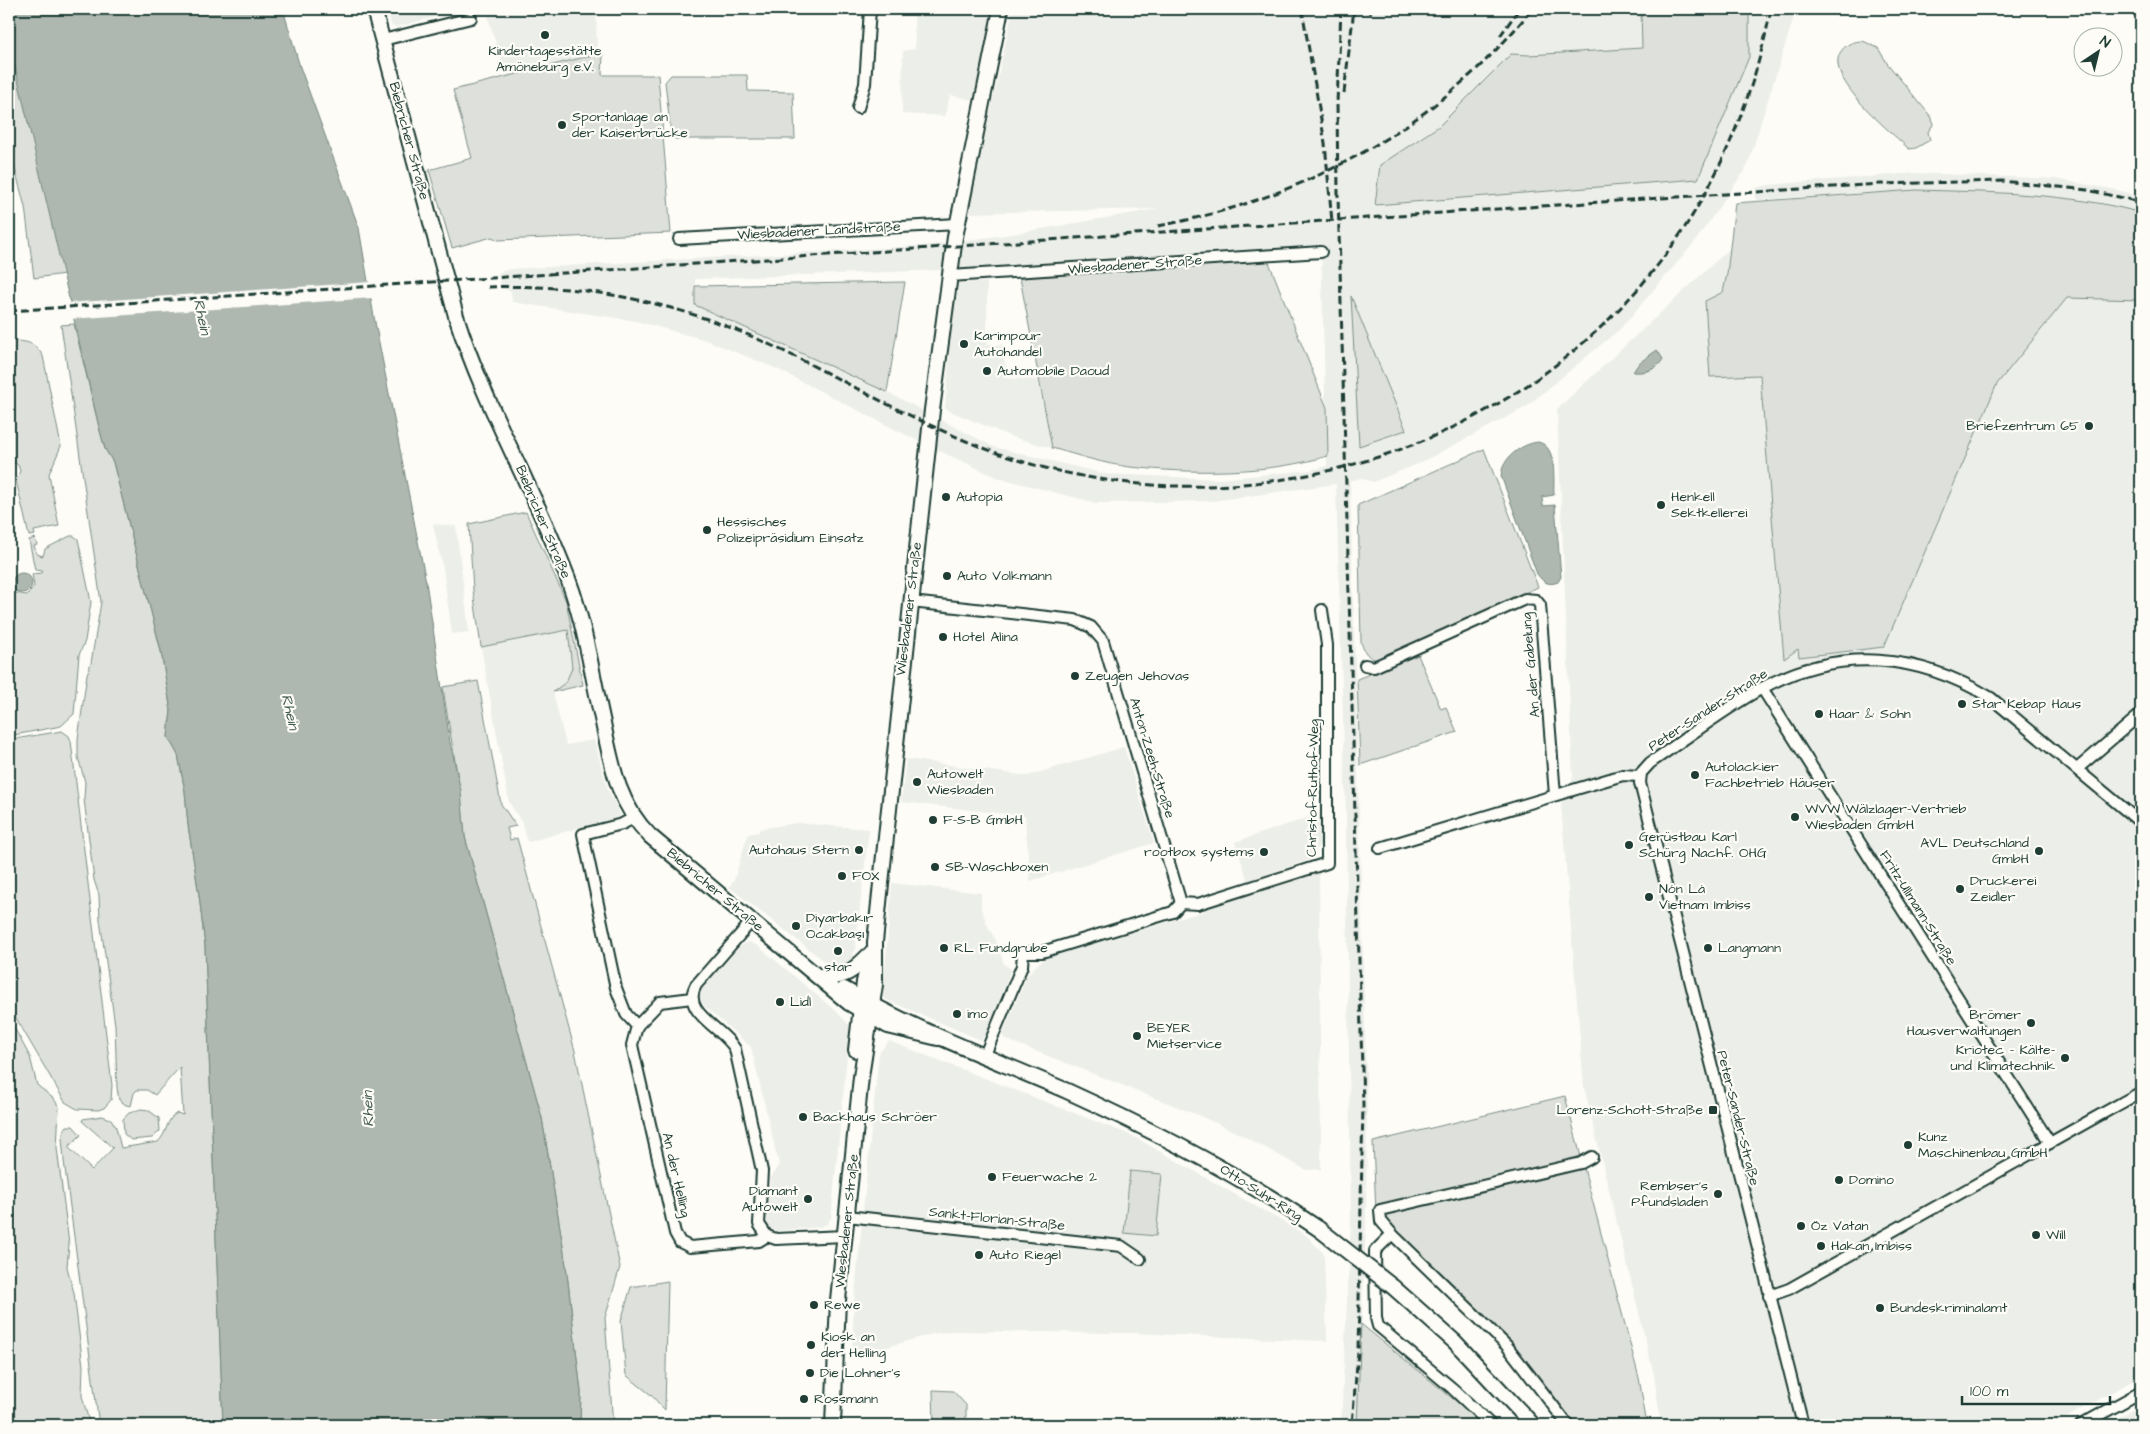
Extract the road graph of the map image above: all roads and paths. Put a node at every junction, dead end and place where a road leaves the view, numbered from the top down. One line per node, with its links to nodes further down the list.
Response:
1 (374, 9): 5 (street, Biebricher Straße)
2 (870, 9): 6 (street)
3 (1001, 9): 7 (street)
4 (471, 18): 5 (street)
5 (382, 40): 19 (street, Biebricher Straße)
6 (858, 108)
7 (956, 230): 8 (street, Wiesbadener Landstraße); 10 (street, Wiesbadener Straße)
8 (679, 239)
9 (1321, 252): 10 (street, Wiesbadener Straße)
10 (950, 276): 11 (street, Wiesbadener Straße)
11 (911, 602): 22 (street, Anton-Zeeh-Straße); 24 (street, Wiesbadener Straße)
12 (1322, 610): 22 (street, Christof-Ruthof-Weg)
13 (1365, 665): 18 (street, An der Gabelung)
14 (1762, 688): 16 (street, Peter-Sander-Straße); 17 (street, Peter-Sander-Straße); 35 (street, Fritz-Ullmann-Straße)
15 (2141, 714): 16 (street)
16 (2077, 769): 20 (street, Peter-Sander-Straße)
17 (1640, 776): 18 (street); 42 (street, Peter-Sander-Straße)
18 (1555, 795): 21 (street)
19 (634, 818): 23 (street, Biebricher Straße); 28 (street)
20 (2141, 823)
21 (1380, 848)
22 (1181, 903): 32 (street, Christof-Ruthof-Weg)
23 (751, 922): 25 (street, Biebricher Straße); 26 (street)
24 (873, 948): 25 (street); 27 (street, Wiesbadener Straße)
25 (815, 972): 27 (street, Biebricher Straße)
26 (692, 998): 28 (street); 39 (street)
27 (867, 1008): 29 (street, Otto-Suhr-Ring); 30 (street, Otto-Suhr-Ring); 31 (street, Wiesbadener Straße); 33 (street, Wiesbadener Straße)
28 (637, 1026): 39 (street, An der Helling)
29 (897, 1029): 30 (street, Otto-Suhr-Ring); 31 (street)
30 (938, 1038): 32 (street, Otto-Suhr-Ring)
31 (865, 1050): 33 (street, Wiesbadener Straße)
32 (984, 1057): 46 (street, Otto-Suhr-Ring, bridge)
33 (861, 1077): 37 (street, Wiesbadener Straße)
34 (2141, 1092): 35 (street)
35 (2050, 1143): 42 (street)
36 (1592, 1157): 38 (street)
37 (847, 1216): 40 (street, Wiesbadener Straße); 41 (street, Sankt-Florian-Straße)
38 (1392, 1234): 45 (street); 47 (street)
39 (767, 1236): 40 (street, An der Helling)
40 (845, 1236): 44 (street, Wiesbadener Straße)
41 (1140, 1258)
42 (1769, 1296): 48 (street, Peter-Sander-Straße)
43 (2141, 1392): 49 (street)
44 (833, 1425)
45 (1491, 1425)
46 (1533, 1425)
47 (1568, 1425)
48 (1803, 1425)
49 (2081, 1425)

